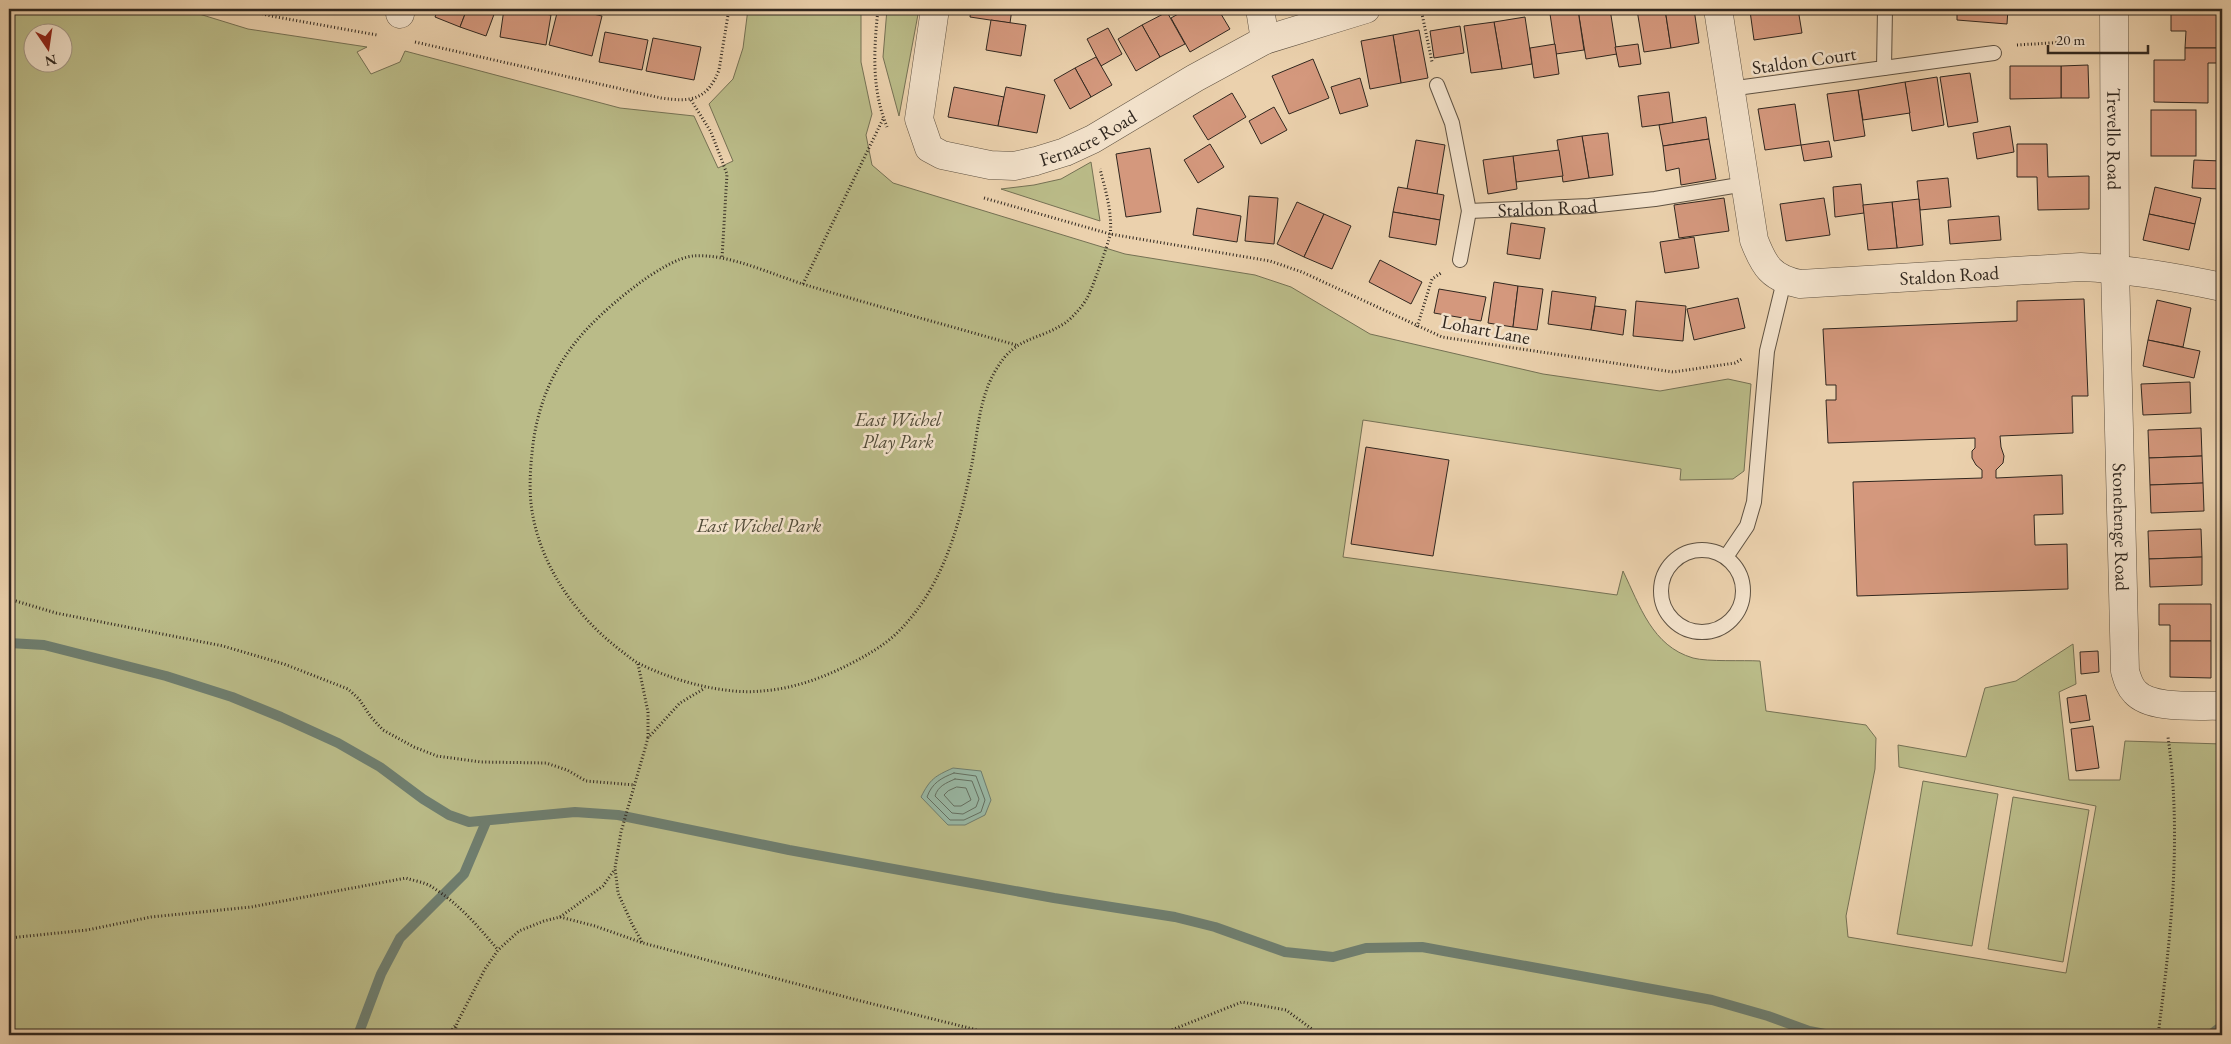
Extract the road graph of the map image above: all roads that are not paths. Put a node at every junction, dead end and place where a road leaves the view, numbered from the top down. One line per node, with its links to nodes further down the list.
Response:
1 (935, 9): 7 (street, Fernacre Road)
2 (1260, 9): 7 (street)
3 (1366, 9): 7 (street, Fernacre Road)
4 (1718, 9): 11 (street)
5 (1884, 9): 9 (lane, Staldon Court)
6 (2114, 9): 15 (street, Trevello Road)
7 (1265, 40)
8 (1994, 53): 9 (lane, Staldon Court)
9 (1884, 68): 11 (lane, Staldon Court)
10 (1437, 85): 13 (lane)
11 (1729, 89): 12 (street)
12 (1745, 184): 13 (lane, Staldon Road); 16 (street)
13 (1469, 211): 14 (lane)
14 (1460, 260)
15 (2115, 268): 16 (street, Staldon Road); 17 (street, Staldon Road); 19 (street, Stonehenge Road)
16 (1784, 281): 18 (lane)
17 (2222, 287)
18 (1726, 557): 18 (lane)
19 (2222, 706)

